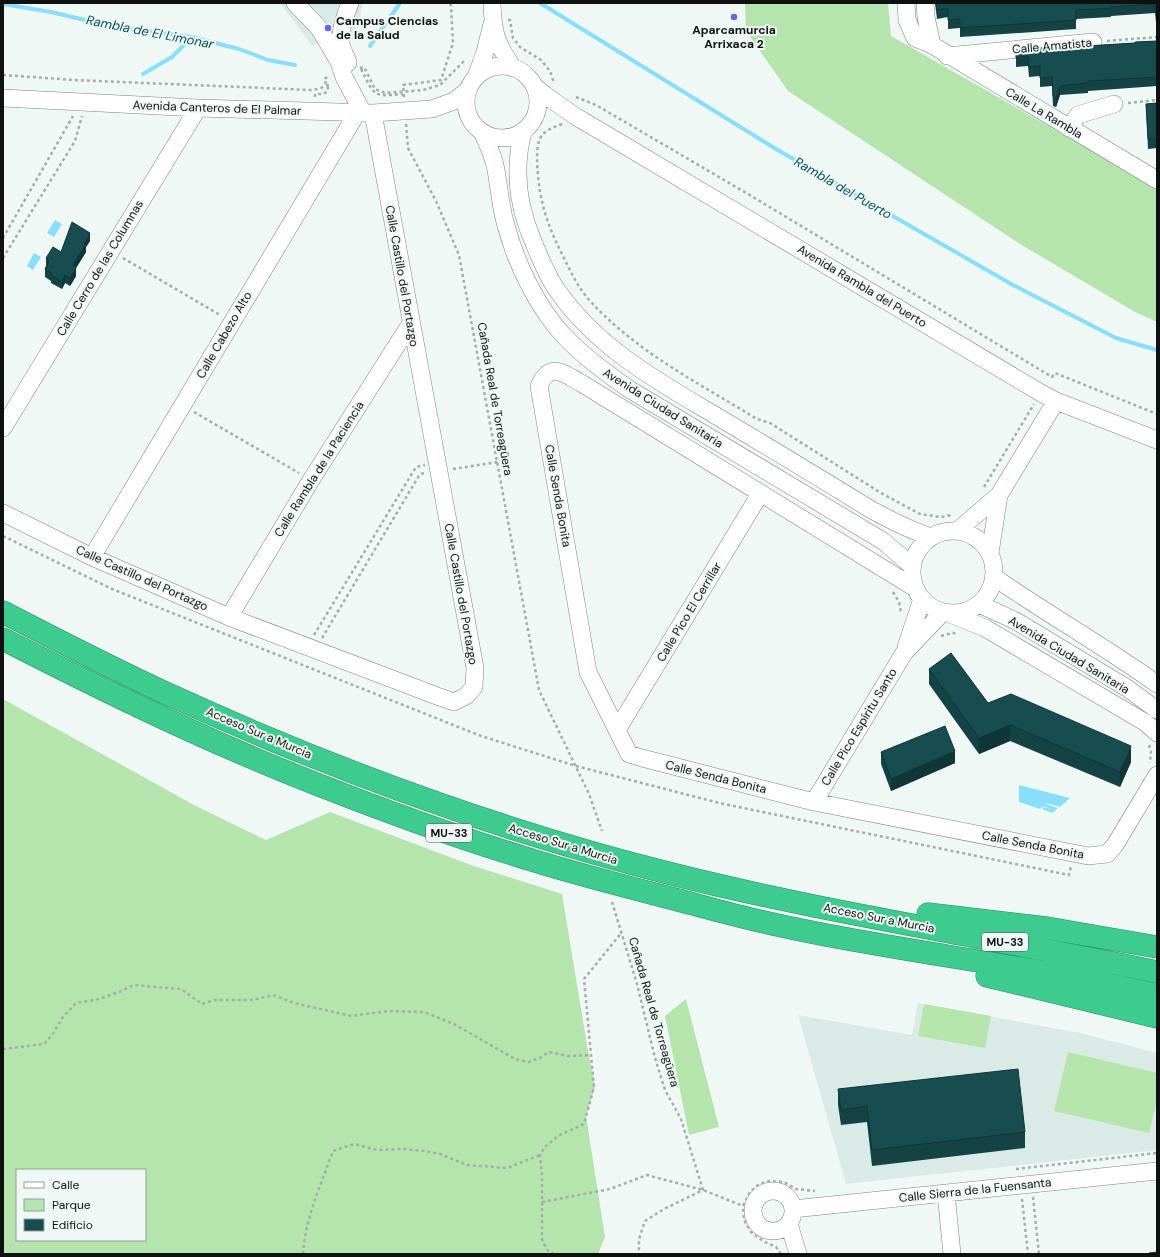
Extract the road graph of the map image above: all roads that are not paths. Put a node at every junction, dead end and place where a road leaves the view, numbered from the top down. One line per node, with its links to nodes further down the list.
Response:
1 (906, 3): 7 (street, Calle La Rambla)
2 (925, 3): 7 (street)
3 (347, 4): 10 (street)
4 (298, 6): 10 (street)
5 (492, 10): 9 (street); 11 (street)
6 (1092, 42): 8 (street, Calle Amatista)
7 (932, 45): 8 (street, Calle La Rambla)
8 (948, 56): 20 (street, Calle La Rambla)
9 (513, 68): 11 (street); 12 (street)
10 (353, 70): 16 (street, Calle Castillo del Portazgo)
11 (472, 84): 17 (street, Avenida Canteros de El Palmar); 21 (street)
12 (534, 86): 18 (street); 19 (street, Avenida Rambla del Puerto)
13 (3, 98): 15 (street, Avenida Canteros de El Palmar)
14 (1114, 104): 20 (street)
15 (198, 108): 16 (street, Avenida Canteros de El Palmar); 26 (street, Calle Cerro de las Columnas)
16 (362, 109): 17 (street, Avenida Canteros de El Palmar); 24 (street, Calle Castillo del Portazgo); 34 (street, Calle Cabezo Alto)
17 (432, 109): 21 (street, Avenida Canteros de El Palmar)
18 (534, 119): 19 (street, Avenida Rambla del Puerto); 22 (street)
19 (576, 120): 25 (street, Avenida Rambla del Puerto)
20 (1069, 128): 23 (street, Calle La Rambla)
21 (478, 129): 22 (street); 35 (street, Avenida Ciudad Sanitaria)
22 (523, 132): 32 (street, Avenida Ciudad Sanitaria)
23 (1152, 174)
24 (411, 322): 41 (street, Calle Rambla de la Paciencia); 41 (street, Calle Castillo del Portazgo)
25 (1048, 397): 27 (street, Avenida Rambla del Puerto); 28 (street)
26 (3, 428)
27 (1157, 440)
28 (991, 491): 31 (street); 33 (street)
29 (760, 494): 37 (street); 48 (street, Calle Pico El Cerrillar); 48 (street, Calle Senda Bonita)
30 (3, 513): 34 (street, Calle Castillo del Portazgo)
31 (955, 523): 32 (street); 33 (street)
32 (931, 537): 35 (street)
33 (990, 553): 36 (street)
34 (92, 557): 41 (street, Calle Castillo del Portazgo)
35 (912, 566): 37 (street)
36 (994, 576): 38 (street); 43 (street, Avenida Ciudad Sanitaria)
37 (919, 594): 40 (street); 44 (street, Calle Pico Espíritu Santo)
38 (979, 604): 40 (street); 47 (street, Avenida Ciudad Sanitaria)
39 (3, 612): 52 (highway, Acceso Sur a Murcia / MU-33)
40 (945, 612): 44 (street, Calle Pico Espíritu Santo); 49 (street)
41 (229, 617)
42 (3, 639): 54 (highway, Acceso Sur a Murcia / MU-33)
43 (1097, 644): 45 (street); 46 (street, Avenida Ciudad Sanitaria)
44 (904, 653): 51 (street, Calle Pico Espíritu Santo)
45 (1157, 670)
46 (1157, 684)
47 (1157, 710)
48 (617, 730): 51 (street, Calle Senda Bonita)
49 (1153, 738)
50 (1153, 770): 51 (street, Calle Senda Bonita)
51 (814, 802)
52 (852, 914): 53 (highway); 55 (highway, Acceso Sur a Murcia / MU-33)
53 (1157, 947)
54 (920, 952): 56 (highway, Acceso Sur a Murcia / MU-33); 57 (highway)
55 (1157, 972)
56 (1157, 995)
57 (1157, 1017)
58 (1157, 1171): 59 (street, Calle Sierra de la Fuensanta)
59 (946, 1193): 60 (street, Calle Sierra de la Fuensanta); 61 (street)
60 (798, 1254)
61 (952, 1254)

